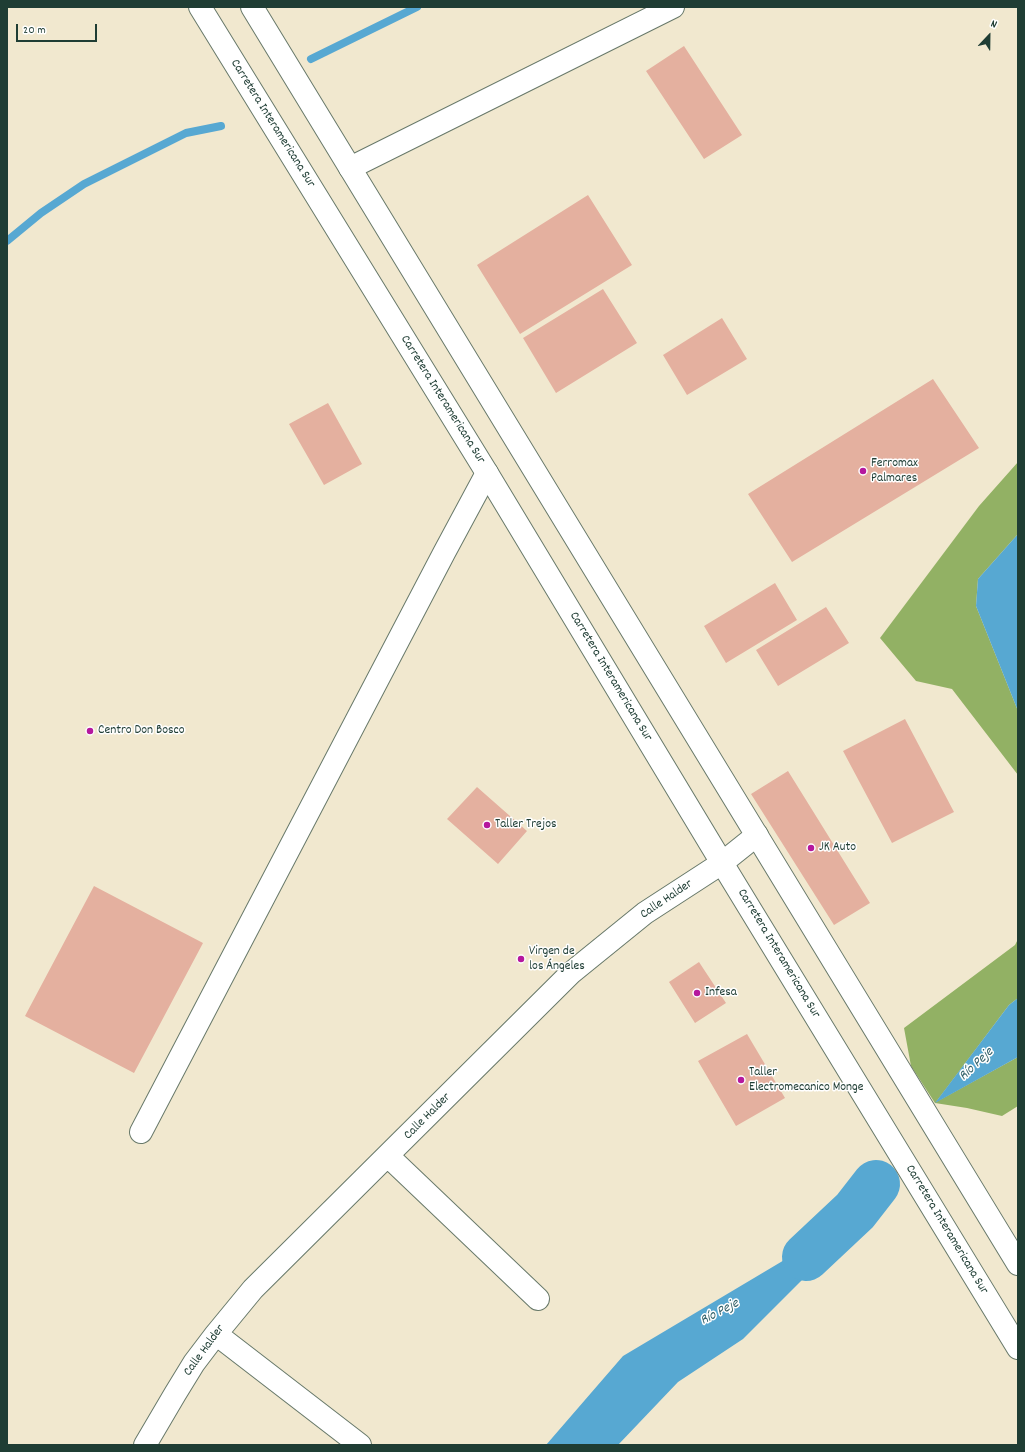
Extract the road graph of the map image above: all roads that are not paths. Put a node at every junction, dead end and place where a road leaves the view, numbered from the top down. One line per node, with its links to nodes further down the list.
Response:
1 (200, 7): 5 (main road, Carretera Interamericana Sur)
2 (252, 7): 4 (main road)
3 (672, 7): 4 (main road)
4 (350, 168): 6 (main road)
5 (487, 473): 7 (main road, Carretera Interamericana Sur); 8 (main road)
6 (757, 836): 7 (main road, Calle Halder); 10 (main road)
7 (722, 863): 9 (main road, Calle Halder); 13 (main road, Carretera Interamericana Sur)
8 (141, 1132)
9 (388, 1156): 11 (main road); 12 (main road, Calle Halder)
10 (1018, 1264)
11 (538, 1299)
12 (216, 1334): 14 (main road, Calle Halder); 15 (main road)
13 (1018, 1348)
14 (145, 1445)
15 (360, 1445)

